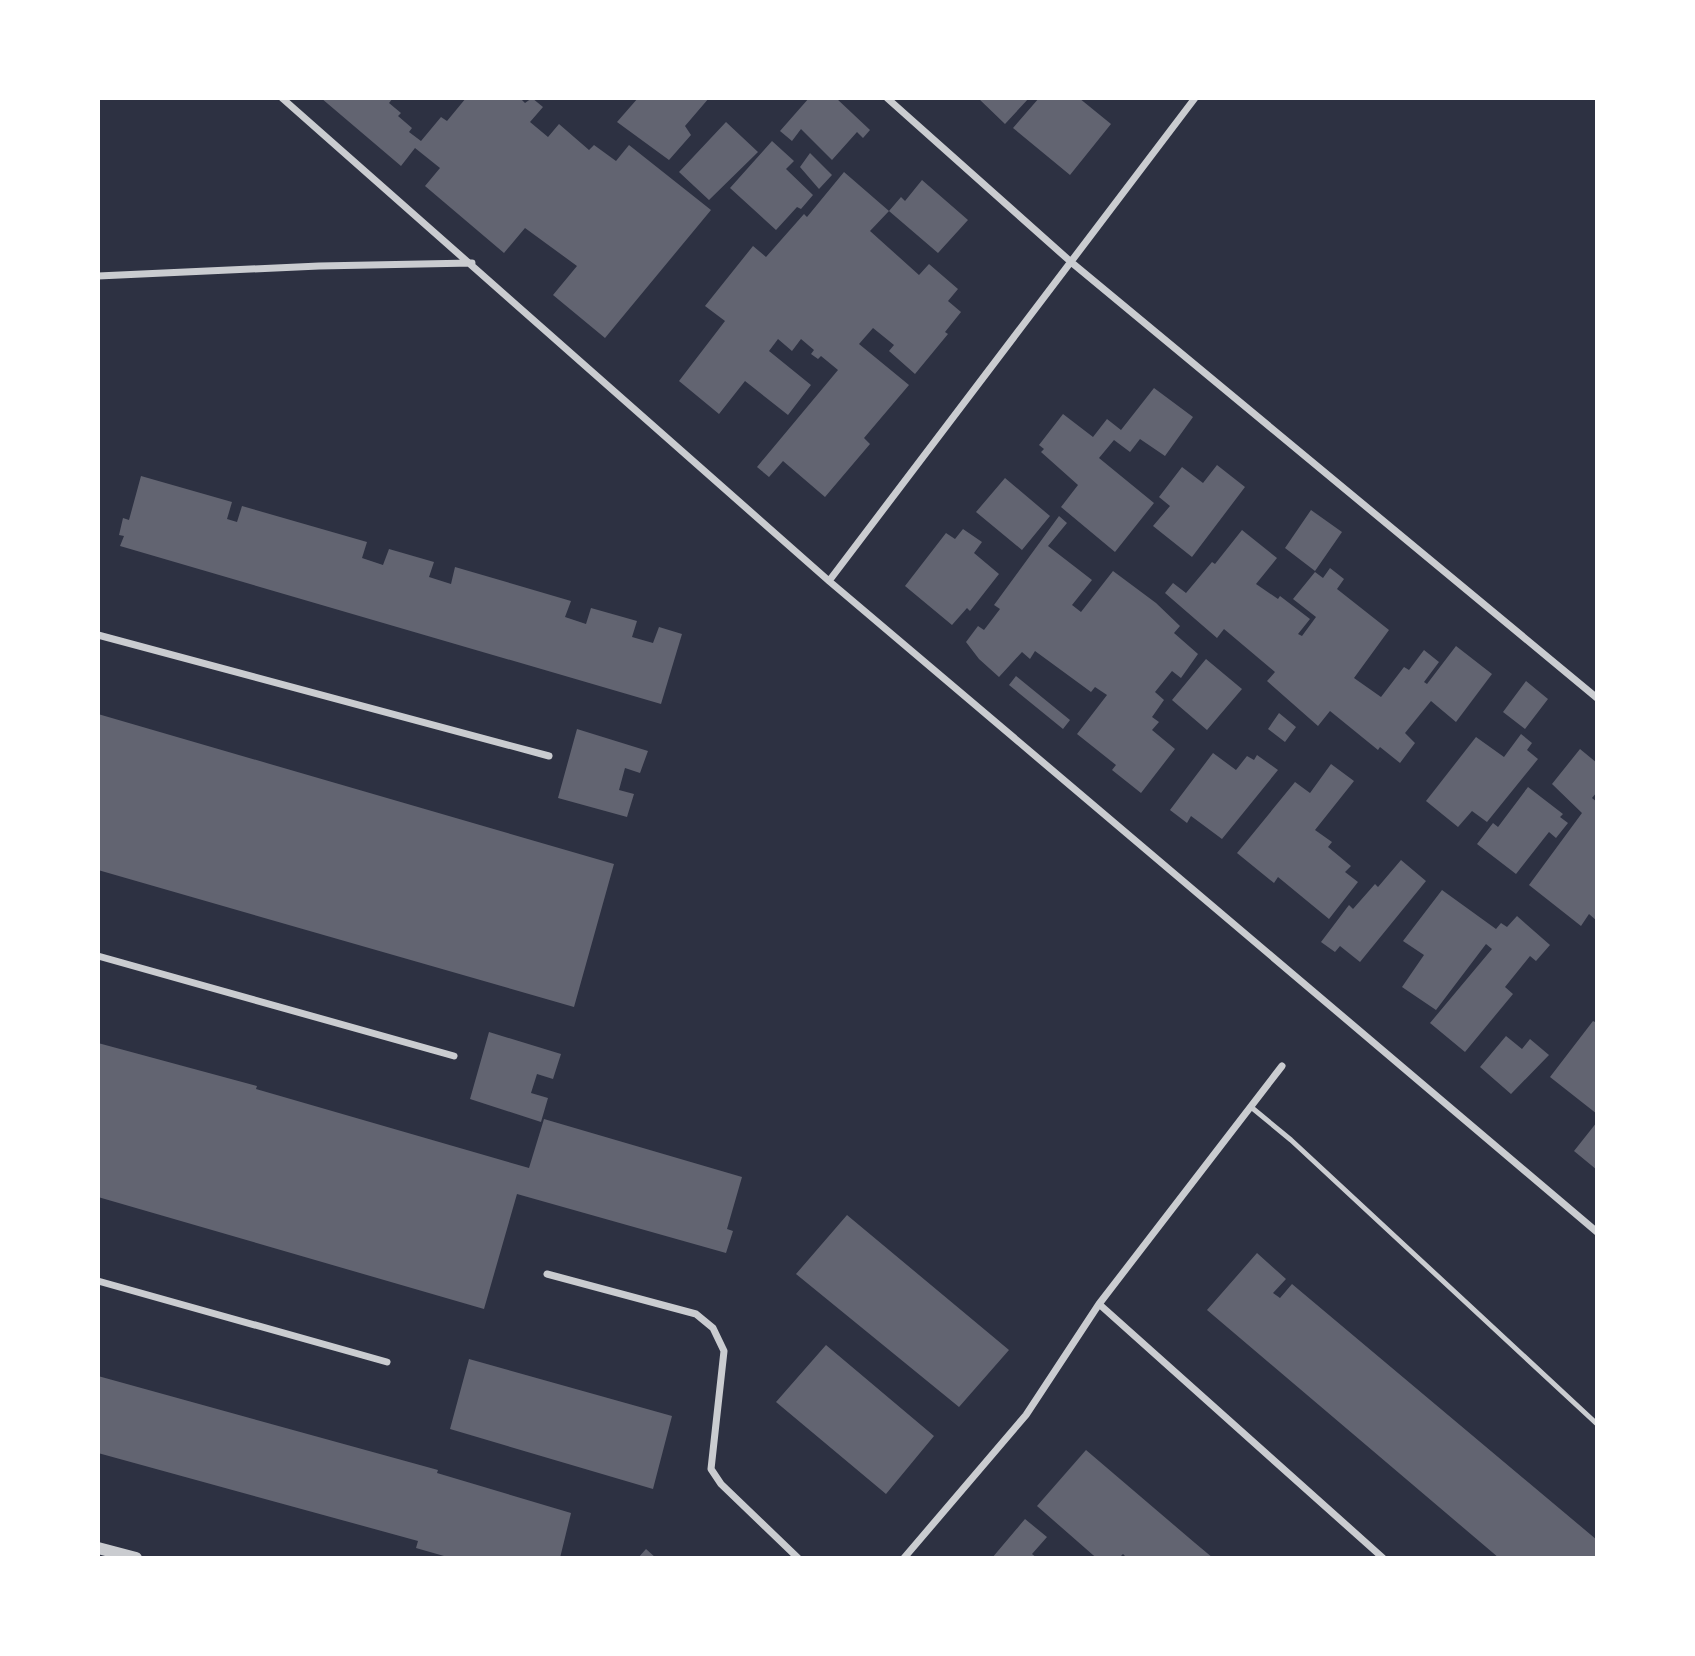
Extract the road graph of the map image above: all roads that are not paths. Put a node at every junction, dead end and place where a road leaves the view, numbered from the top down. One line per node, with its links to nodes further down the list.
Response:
1 (282, 98): 5 (street)
2 (887, 98): 4 (street)
3 (1195, 98): 4 (street)
4 (1071, 262): 7 (street); 9 (street)
5 (472, 264): 6 (street); 7 (street)
6 (98, 276)
7 (829, 581): 15 (street)
8 (98, 635): 10 (street)
9 (1597, 698)
10 (549, 757)
11 (98, 956): 12 (street)
12 (454, 1056)
13 (1282, 1066): 14 (street)
14 (1251, 1107): 18 (street); 20 (lane)
15 (1597, 1232)
16 (547, 1274): 23 (street)
17 (98, 1281): 19 (street)
18 (1099, 1304): 24 (street); 25 (street)
19 (387, 1362)
20 (1597, 1424)
21 (98, 1548): 22 (street)
22 (136, 1558)
23 (798, 1558)
24 (904, 1558)
25 (1383, 1558)

